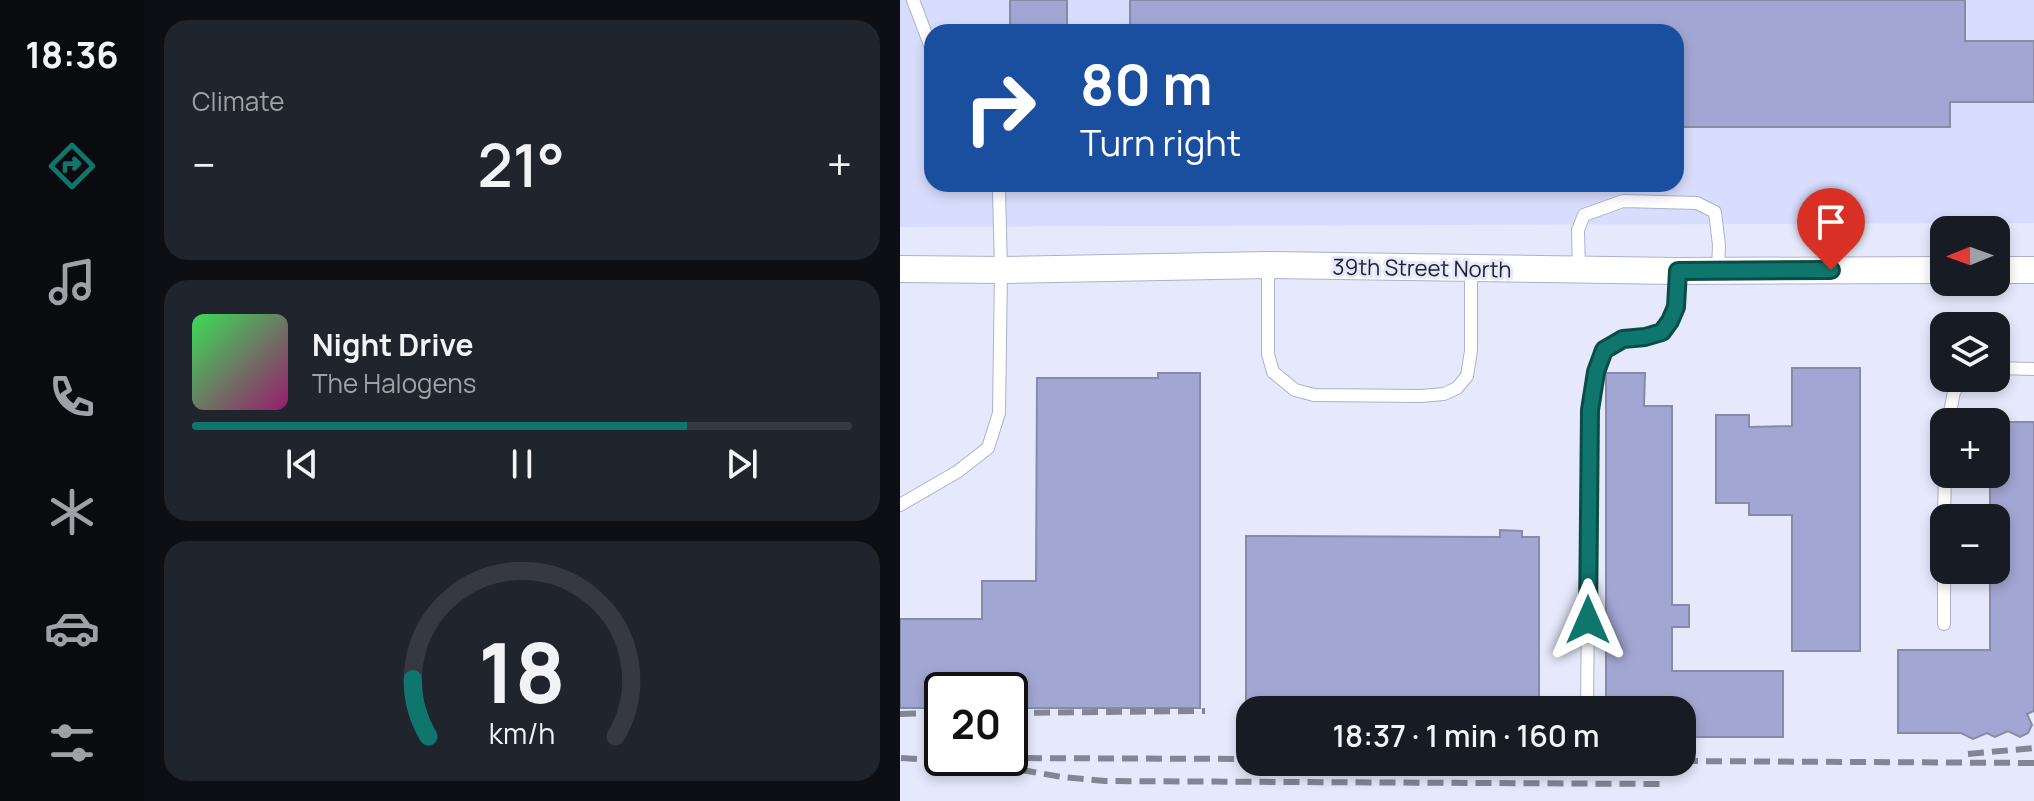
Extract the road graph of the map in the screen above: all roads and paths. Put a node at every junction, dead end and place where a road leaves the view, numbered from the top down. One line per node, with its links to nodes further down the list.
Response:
1 (913, 0): 2 (lane)
2 (924, 29)
3 (999, 192): 7 (lane)
4 (1268, 265): 6 (street, 39th Street North); 6 (lane); 7 (street, 39th Street North)
5 (900, 269): 7 (street, 39th Street North)
6 (1471, 269): 8 (street, 39th Street North)
7 (1001, 270): 16 (lane)
8 (1579, 270): 12 (street, 39th Street North); 13 (lane)
9 (1930, 270): 13 (street, 39th Street North)
10 (2010, 270): 11 (street)
11 (2034, 270)
12 (1678, 271): 13 (street, 39th Street North); 19 (lane)
13 (1718, 271)
14 (2010, 368): 15 (lane)
15 (2034, 369)
16 (900, 505)
17 (1944, 584): 18 (lane)
18 (1944, 624)
19 (1587, 696)

